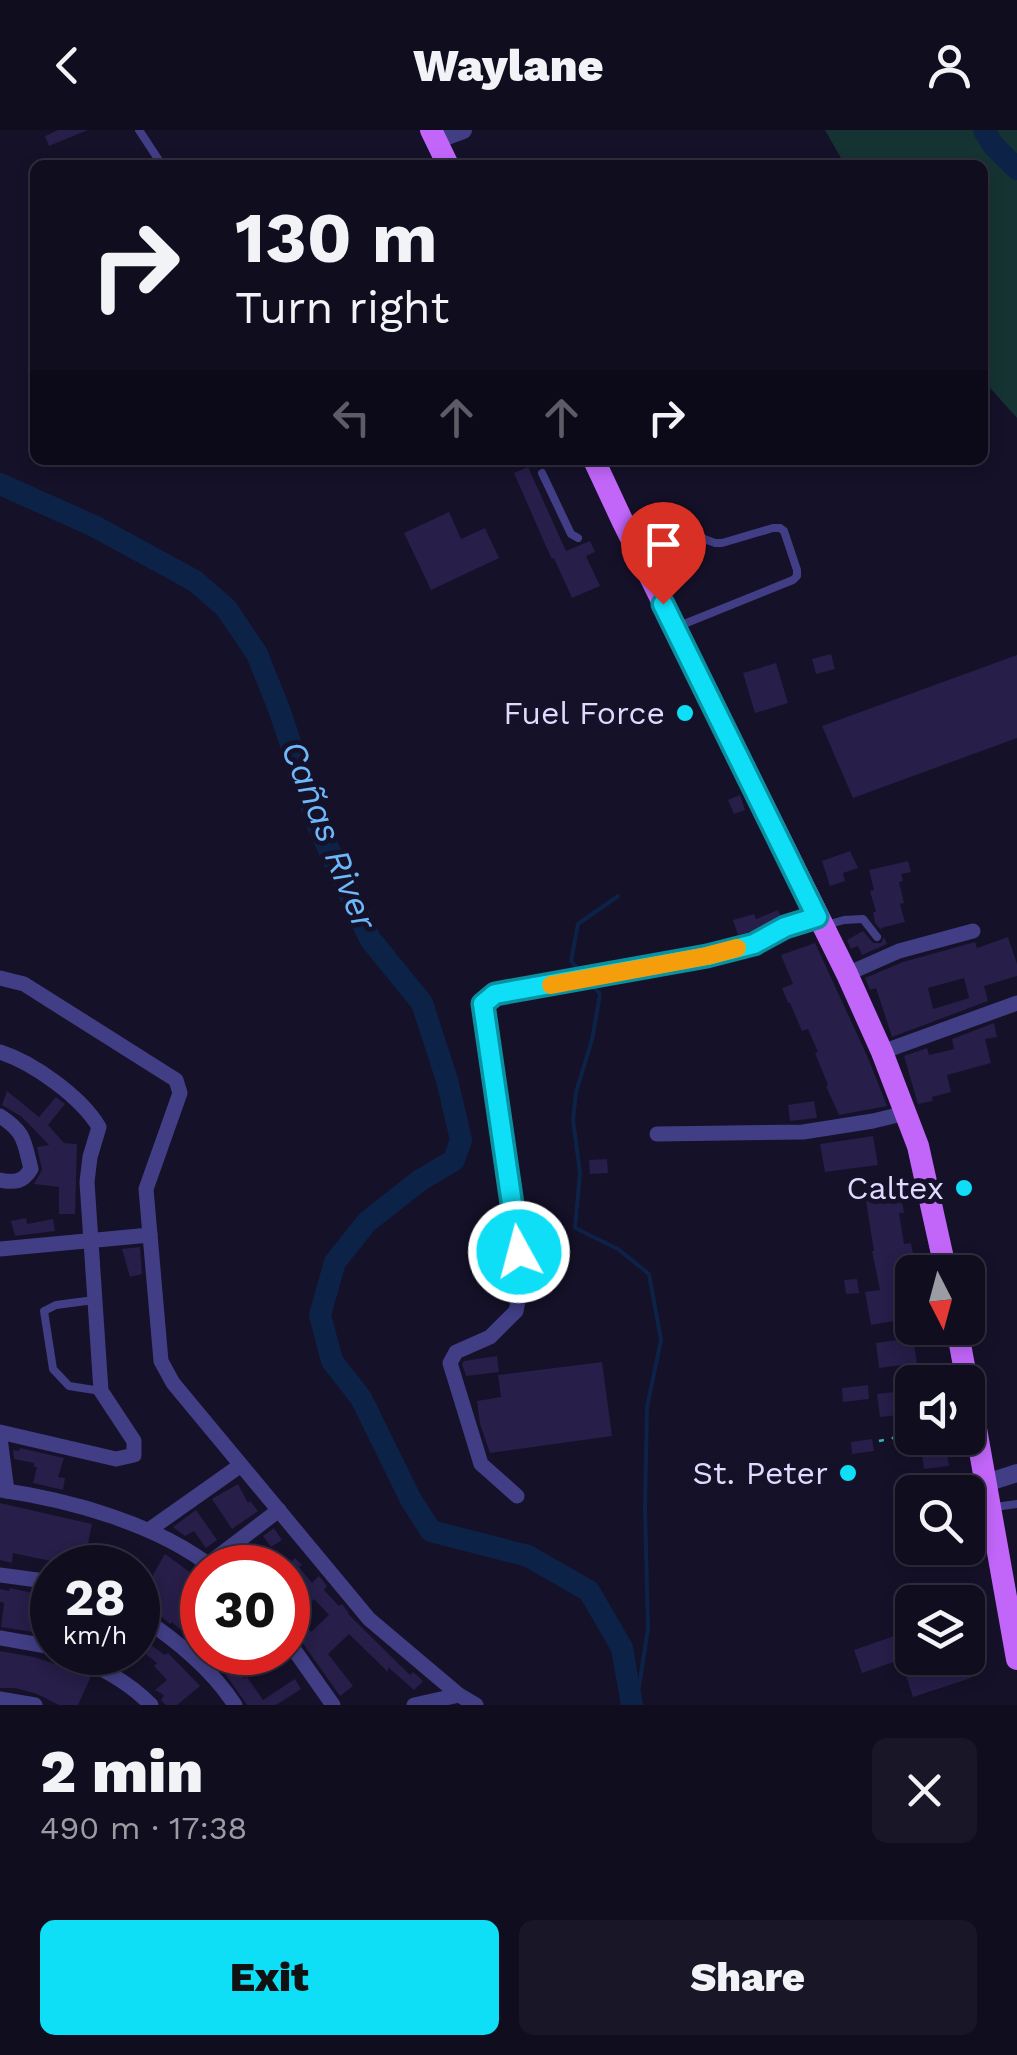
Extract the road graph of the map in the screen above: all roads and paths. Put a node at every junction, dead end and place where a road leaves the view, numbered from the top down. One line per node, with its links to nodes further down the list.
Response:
1 (139, 130): 4 (lane)
2 (462, 130): 3 (street)
3 (434, 135): 5 (main road)
4 (159, 160)
5 (446, 160)
6 (596, 465): 8 (main road)
7 (542, 473): 9 (lane)
8 (622, 520): 10 (main road); 10 (lane)
9 (578, 538)
10 (675, 628): 11 (main road)
11 (820, 922): 13 (lane); 14 (main road); 35 (street)
12 (972, 930): 14 (street)
13 (877, 937)
14 (847, 974): 18 (main road)
15 (0, 978): 23 (street)
16 (1017, 1002): 18 (street)
17 (0, 1052): 24 (street)
18 (882, 1052): 19 (main road)
19 (906, 1113): 21 (street); 26 (main road)
20 (0, 1116): 22 (street)
21 (658, 1134)
22 (0, 1180)
23 (150, 1235): 24 (street); 32 (street)
24 (92, 1241): 25 (street); 27 (street)
25 (0, 1249)
26 (942, 1255)
27 (96, 1300): 28 (street); 28 (lane)
28 (101, 1391): 29 (street)
29 (0, 1435): 34 (street)
30 (895, 1438): 31 (path)
31 (880, 1441)
32 (241, 1464): 40 (street); 41 (street)
33 (1017, 1474): 36 (street)
34 (4, 1490): 41 (street)
35 (517, 1496)
36 (985, 1498)
37 (985, 1499): 39 (lane)
38 (985, 1504): 49 (main road)
39 (1017, 1504)
40 (279, 1510): 42 (street); 52 (street)
41 (148, 1530): 43 (street)
42 (236, 1545)
43 (180, 1548)
44 (0, 1575): 45 (street)
45 (30, 1579)
46 (160, 1631): 56 (street)
47 (0, 1638): 48 (street)
48 (30, 1643)
49 (1017, 1659)
50 (310, 1672): 57 (street)
51 (113, 1675): 55 (street)
52 (460, 1695): 58 (street); 59 (street)
53 (0, 1699): 54 (street)
54 (36, 1705)
55 (151, 1705)
56 (235, 1705)
57 (333, 1705)
58 (414, 1705)
59 (476, 1705)

